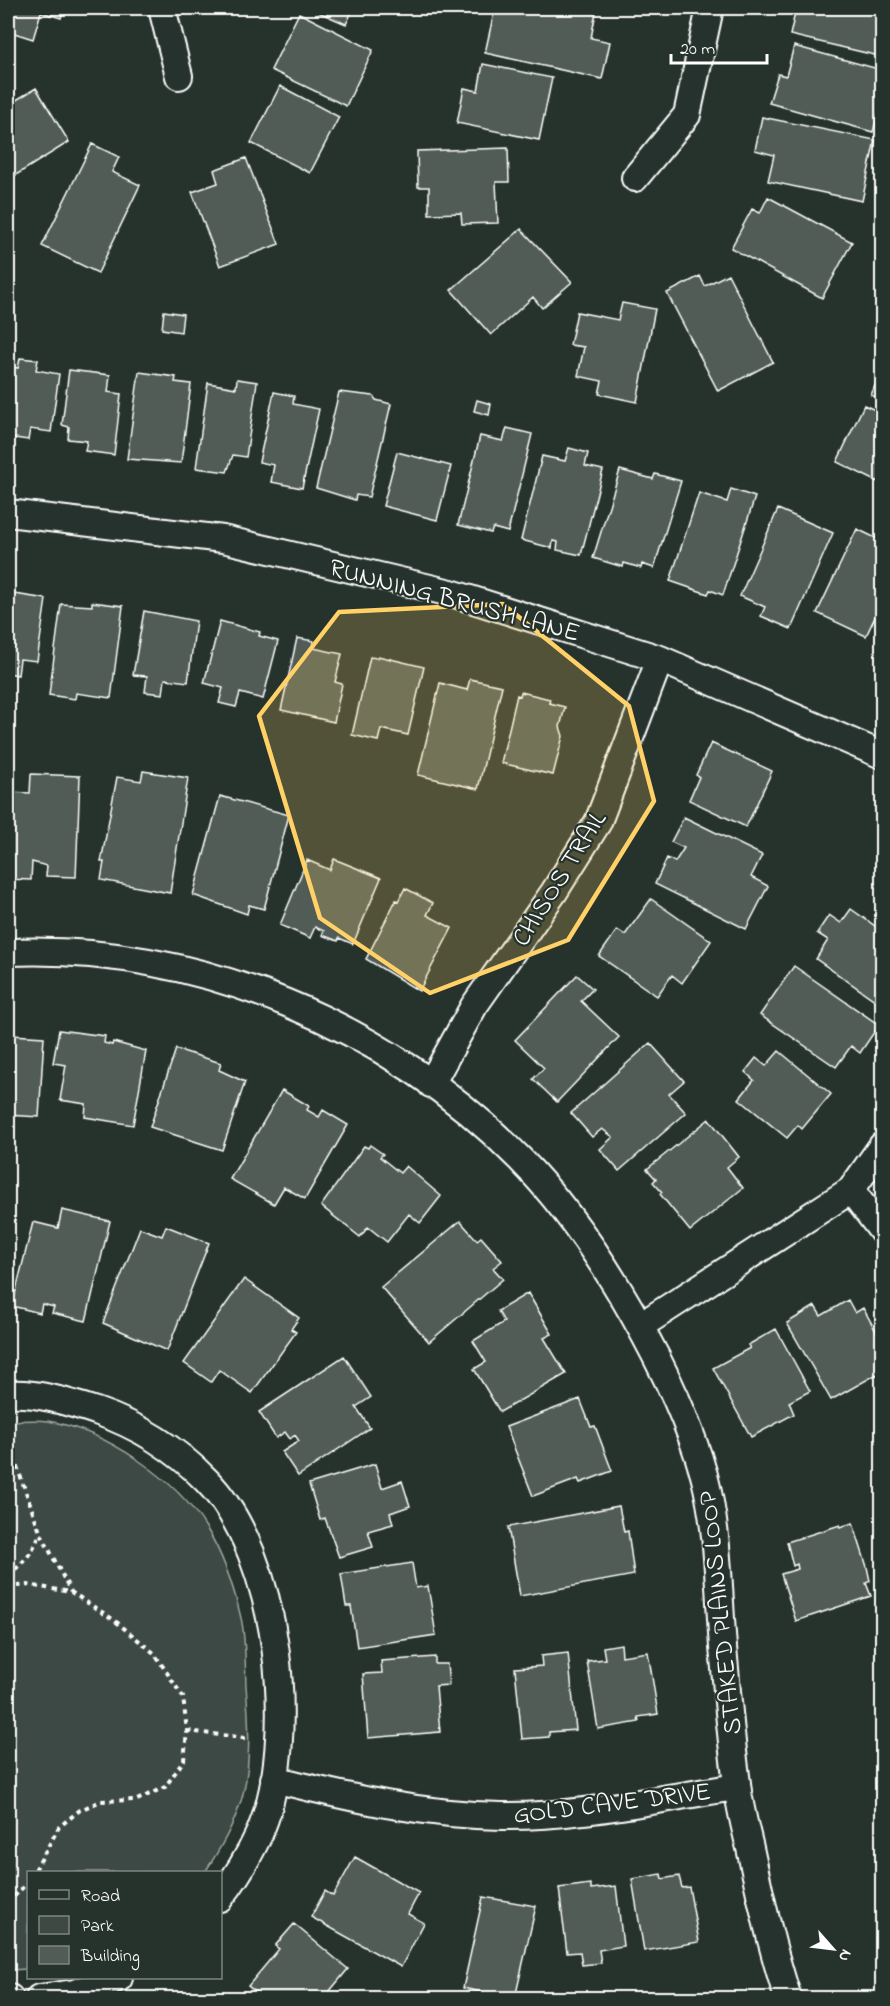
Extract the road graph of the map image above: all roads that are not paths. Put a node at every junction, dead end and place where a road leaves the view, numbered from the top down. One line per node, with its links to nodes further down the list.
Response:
1 (162, 8): 3 (street)
2 (710, 8): 4 (street)
3 (179, 76)
4 (635, 178)
5 (8, 513): 6 (street, RUNNING BRUSH LANE)
6 (660, 659): 7 (street, RUNNING BRUSH LANE); 9 (street, CHISOS TRAIL)
7 (882, 755)
8 (8, 952): 9 (street, STAKED PLAINS LOOP)
9 (431, 1084): 13 (street, STAKED PLAINS LOOP)
10 (882, 1146): 11 (street)
11 (851, 1190): 12 (street); 13 (street)
12 (882, 1231)
13 (640, 1326): 16 (street, STAKED PLAINS LOOP)
14 (8, 1394): 15 (street)
15 (274, 1779): 16 (street, GOLD CAVE DRIVE); 17 (street)
16 (737, 1787): 20 (street, STAKED PLAINS LOOP)
17 (222, 1896)
18 (113, 1979): 19 (street)
19 (39, 1998)
20 (788, 1998)

